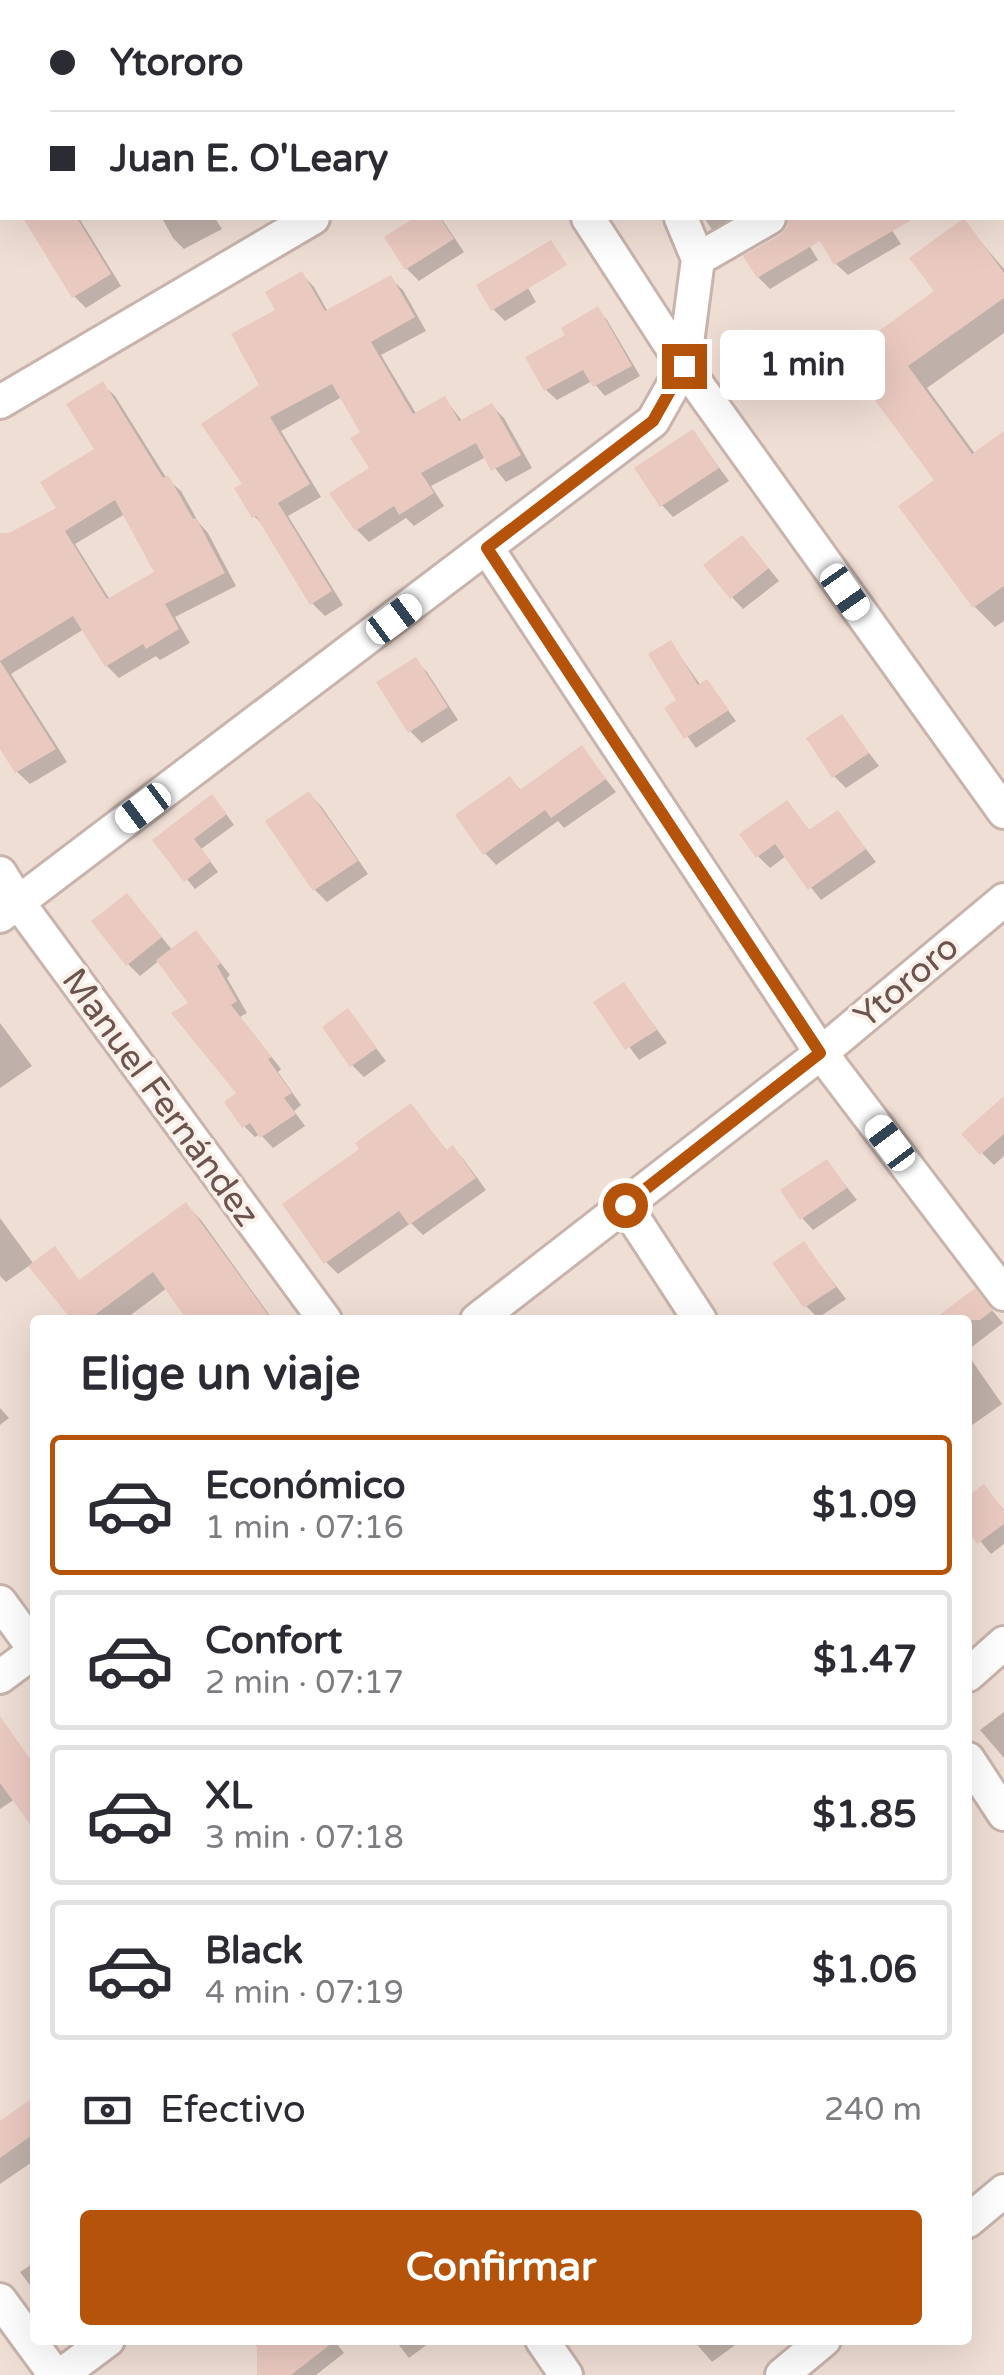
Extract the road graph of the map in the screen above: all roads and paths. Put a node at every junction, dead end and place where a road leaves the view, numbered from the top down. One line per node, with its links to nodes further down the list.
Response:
1 (310, 220): 7 (street)
2 (589, 220): 6 (street)
3 (682, 220): 5 (street)
4 (766, 220): 5 (street)
5 (698, 259): 6 (street)
6 (684, 366): 8 (street); 9 (street)
7 (0, 402)
8 (487, 548): 12 (street); 13 (street)
9 (1004, 812)
10 (0, 873): 12 (street, Manuel Fernández)
11 (1004, 900): 13 (street, Ytororo)
12 (9, 909): 16 (street, Manuel Fernández)
13 (820, 1053): 14 (street, Ytororo); 15 (street)
14 (625, 1205): 17 (street, Ytororo); 18 (street)
15 (1004, 1294)
16 (321, 1315)
17 (483, 1315)
18 (697, 1315)
19 (0, 1602): 21 (street)
20 (1004, 1643): 23 (street)
21 (30, 1644)
22 (30, 1655): 24 (street)
23 (972, 1671)
24 (0, 1677)
25 (972, 1765): 26 (street)
26 (1004, 1814)
27 (1004, 2191): 28 (street)
28 (972, 2218)
29 (0, 2300): 30 (street)
30 (30, 2339)
31 (35, 2345): 35 (street)
32 (101, 2345): 35 (street)
33 (545, 2345): 36 (street)
34 (818, 2345): 37 (street)
35 (58, 2375)
36 (566, 2375)
37 (782, 2375)

